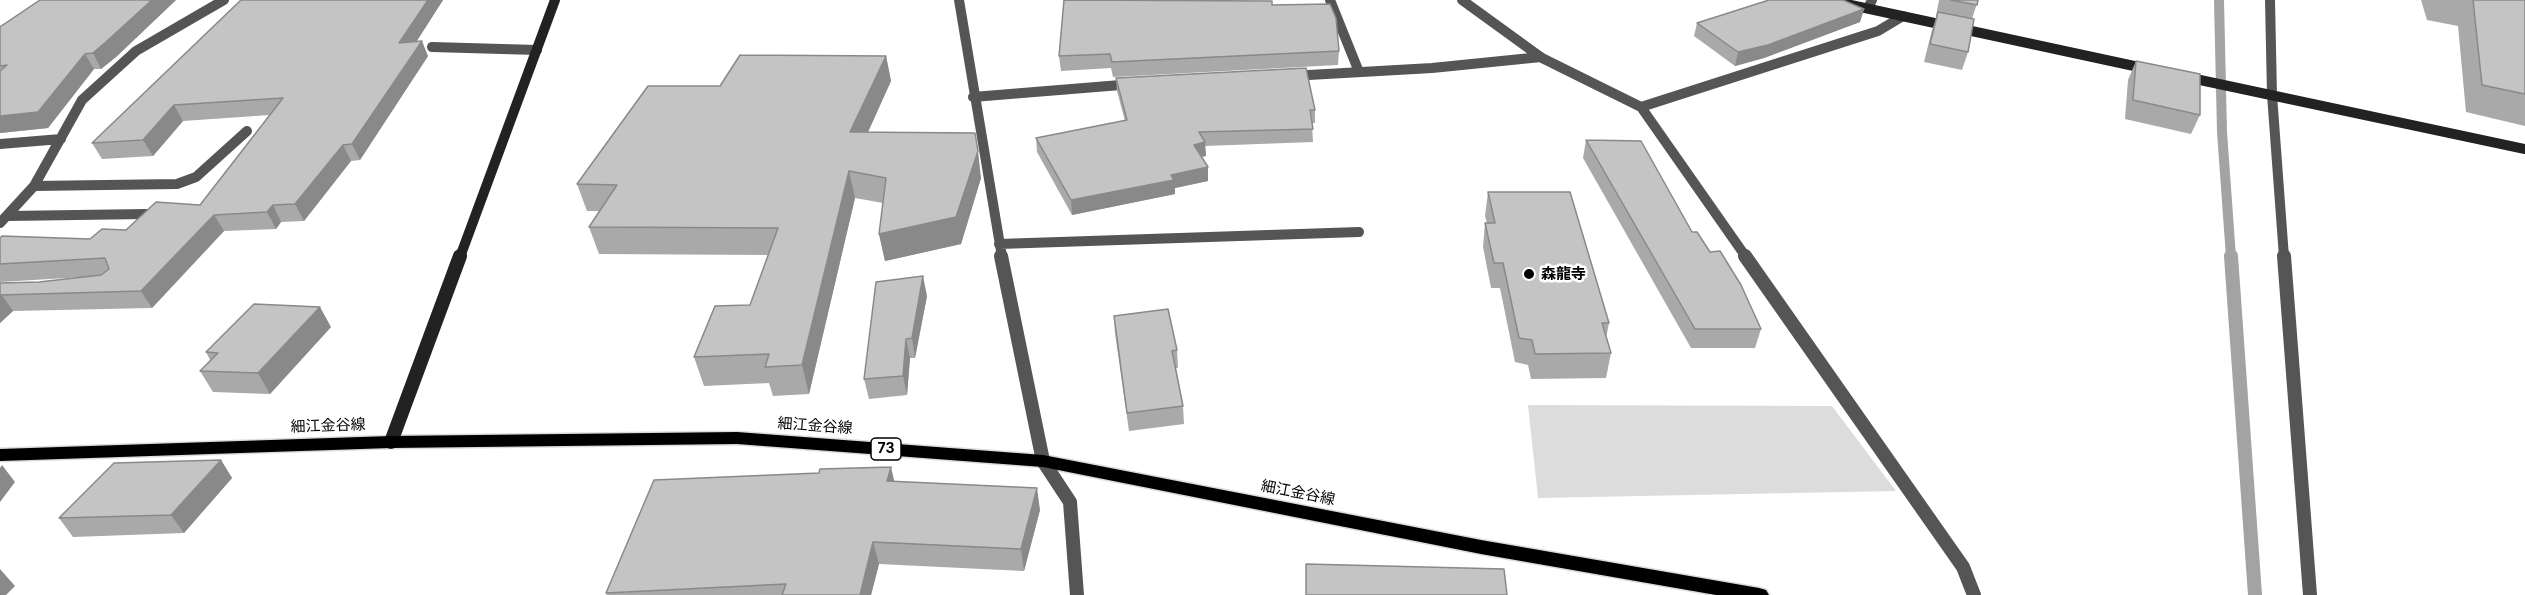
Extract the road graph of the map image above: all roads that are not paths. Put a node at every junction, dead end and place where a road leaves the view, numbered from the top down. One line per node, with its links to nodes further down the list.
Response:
1 (224, 0): 22 (street)
2 (555, 0): 11 (street)
3 (959, 0): 19 (street)
4 (1330, 0): 13 (street)
5 (1462, 0): 12 (street)
6 (1828, 0): 8 (street)
7 (2270, 0): 18 (street)
8 (1870, 4): 9 (street)
9 (1903, 16): 14 (street); 20 (street)
10 (432, 47): 11 (street)
11 (537, 50): 30 (street)
12 (1541, 57): 13 (street); 20 (street)
13 (1359, 72): 16 (street)
14 (2163, 72)
15 (2174, 74): 18 (street)
16 (1278, 77)
17 (1142, 83): 19 (street)
18 (2271, 95): 24 (street); 36 (street)
19 (973, 96): 29 (street)
20 (1641, 107): 35 (street)
21 (247, 131): 25 (street)
22 (61, 139): 23 (street); 25 (street)
23 (0, 144)
24 (2525, 149)
25 (34, 186): 27 (street)
26 (146, 214): 27 (street)
27 (4, 220)
28 (1359, 232): 29 (street)
29 (999, 244): 32 (street)
30 (392, 442): 31 (main road, 細江金谷線 / 73); 32 (main road, 細江金谷線 / 73)
31 (0, 455)
32 (1043, 461): 33 (street); 34 (main road, 細江金谷線 / 73)
33 (1077, 595)
34 (1759, 595)
35 (1974, 595)
36 (2310, 595)

